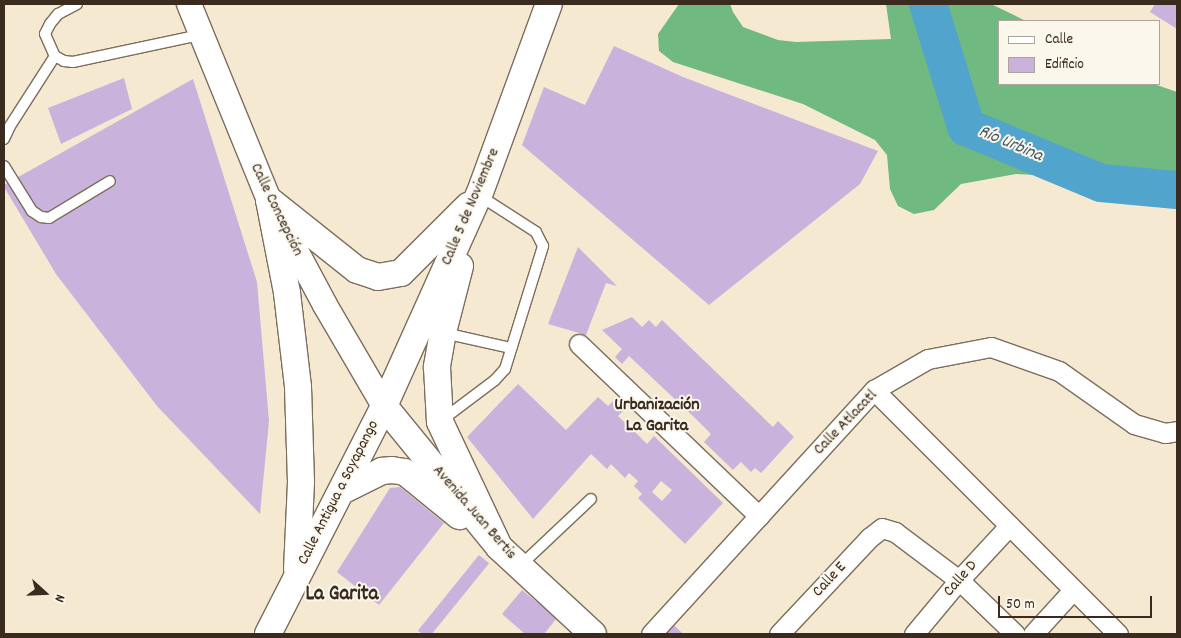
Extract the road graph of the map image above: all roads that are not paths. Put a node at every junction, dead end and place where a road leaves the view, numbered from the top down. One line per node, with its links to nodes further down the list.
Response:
1 (77, 4): 5 (lane)
2 (188, 4): 4 (street, Calle Concepción)
3 (549, 4): 9 (main road, Calle 5 de Noviembre)
4 (200, 35): 5 (lane); 10 (street, Calle Concepción)
5 (55, 56): 6 (lane)
6 (4, 139)
7 (4, 166): 8 (lane)
8 (110, 181)
9 (479, 195): 10 (main road); 11 (main road); 13 (lane); 15 (main road, Calle 5 de Noviembre)
10 (269, 200): 15 (street, Calle Concepción); 24 (main road)
11 (443, 332): 13 (lane); 16 (main road)
12 (579, 344): 20 (street)
13 (511, 348): 16 (lane)
14 (874, 390): 17 (street, Calle Atlacatl); 20 (street, Calle Atlacatl); 21 (street)
15 (384, 406): 18 (main road, Calle Antigua a Soyapango); 22 (main road, Avenida Juan Bertis)
16 (440, 422): 22 (main road)
17 (1177, 431)
18 (342, 491): 22 (main road); 24 (main road, Calle Antigua a Soyapango)
19 (591, 499): 23 (lane)
20 (759, 516): 29 (street, Calle Atlacatl)
21 (1009, 526): 25 (street, Calle D); 26 (street)
22 (499, 547): 23 (main road, Avenida Juan Bertis)
23 (520, 566): 28 (main road, Avenida Juan Bertis)
24 (296, 577): 27 (main road, Calle Antigua a Soyapango)
25 (959, 580): 30 (street, Calle E); 31 (street, Calle D); 32 (street)
26 (1073, 590): 33 (street); 34 (street)
27 (268, 634)
28 (593, 634)
29 (651, 634)
30 (779, 634)
31 (914, 634)
32 (1015, 634)
33 (1033, 634)
34 (1118, 634)

